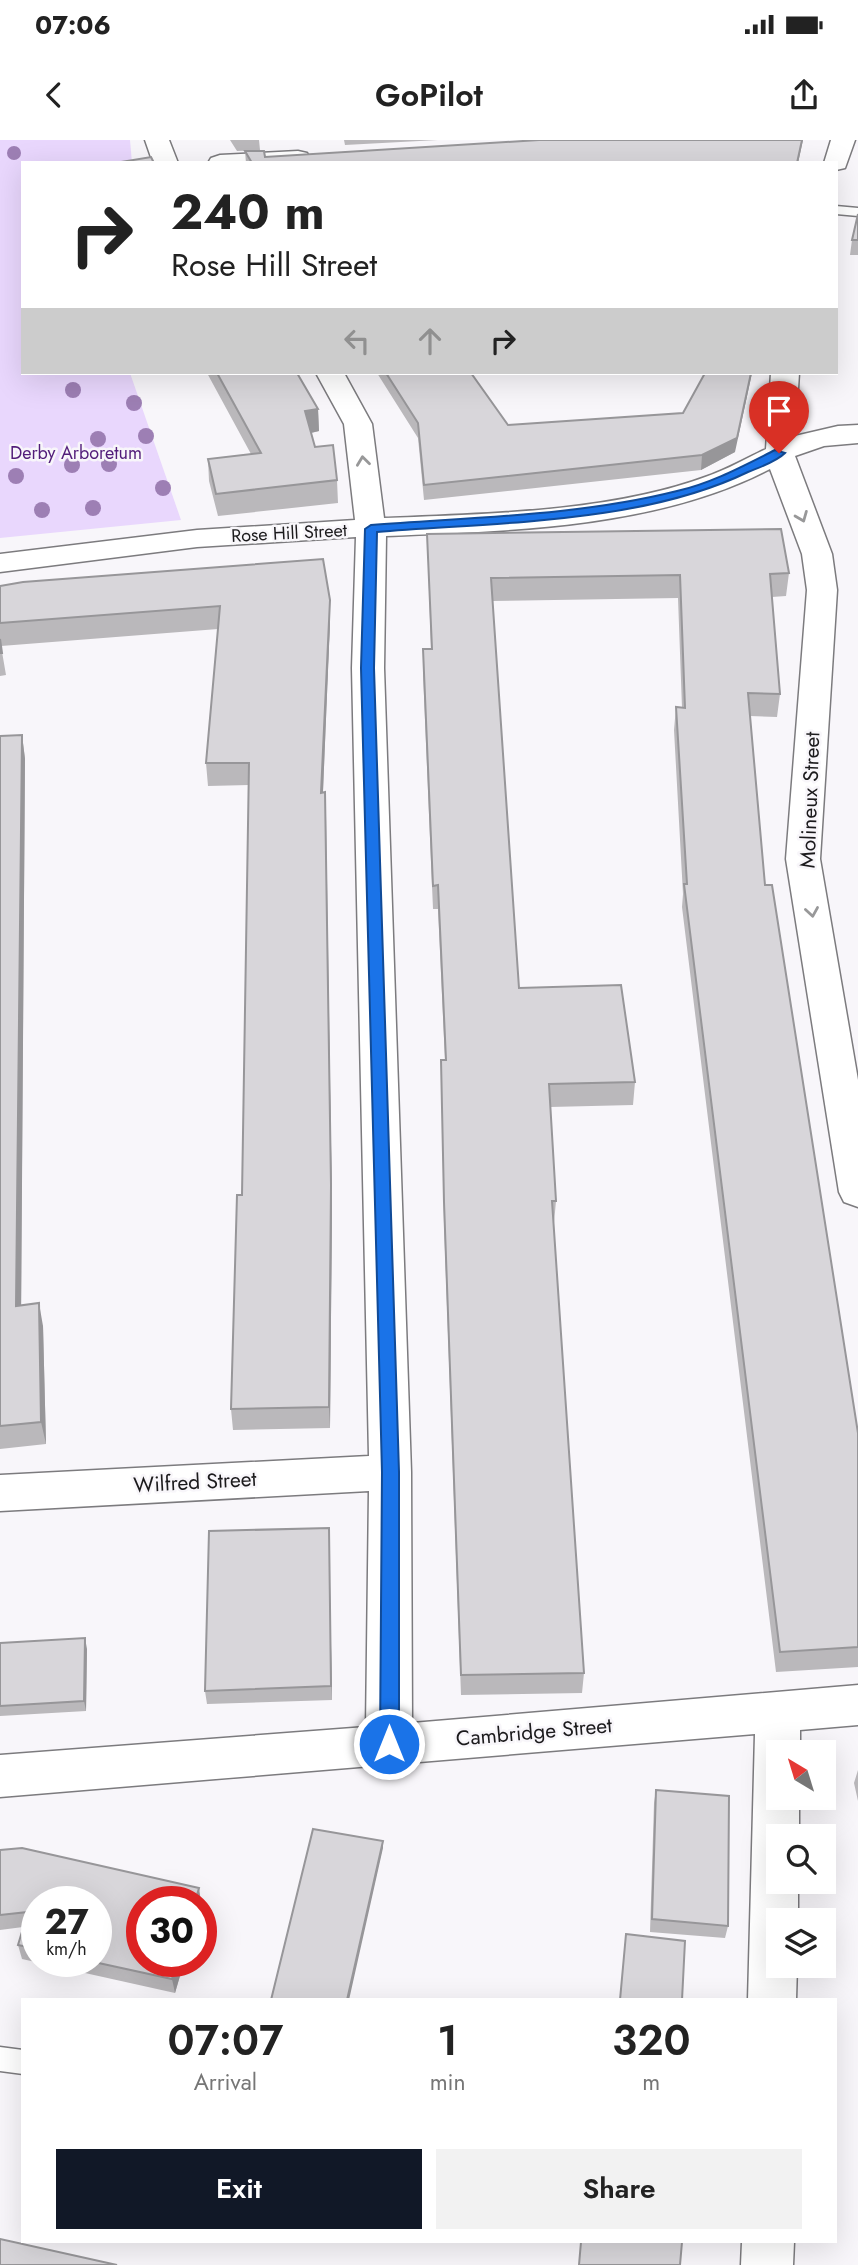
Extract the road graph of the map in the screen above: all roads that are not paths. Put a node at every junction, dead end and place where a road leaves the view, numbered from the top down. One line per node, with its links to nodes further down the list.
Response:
1 (157, 140): 4 (street)
2 (843, 140): 6 (street)
3 (322, 157): 5 (street)
4 (165, 161)
5 (254, 161)
6 (837, 161)
7 (838, 210): 8 (lane)
8 (858, 212)
9 (331, 375): 13 (street, one-way to 9)
10 (785, 375): 12 (street)
11 (858, 434): 12 (street, Rose Hill Street)
12 (779, 453): 13 (street, Rose Hill Street); 15 (street, Molineux Street, one-way to 15)
13 (371, 529): 14 (street, Rose Hill Street); 16 (street)
14 (0, 563)
15 (858, 1192)
16 (390, 1472): 17 (street, Wilfred Street); 20 (street)
17 (0, 1493)
18 (858, 1705): 19 (street, Cambridge Street)
19 (778, 1712): 20 (street, Cambridge Street); 22 (street)
20 (389, 1744): 21 (street, Cambridge Street)
21 (0, 1776)
22 (772, 1998)
23 (0, 2059): 24 (lane)
24 (21, 2062)
25 (768, 2243): 26 (street)
26 (767, 2265)

